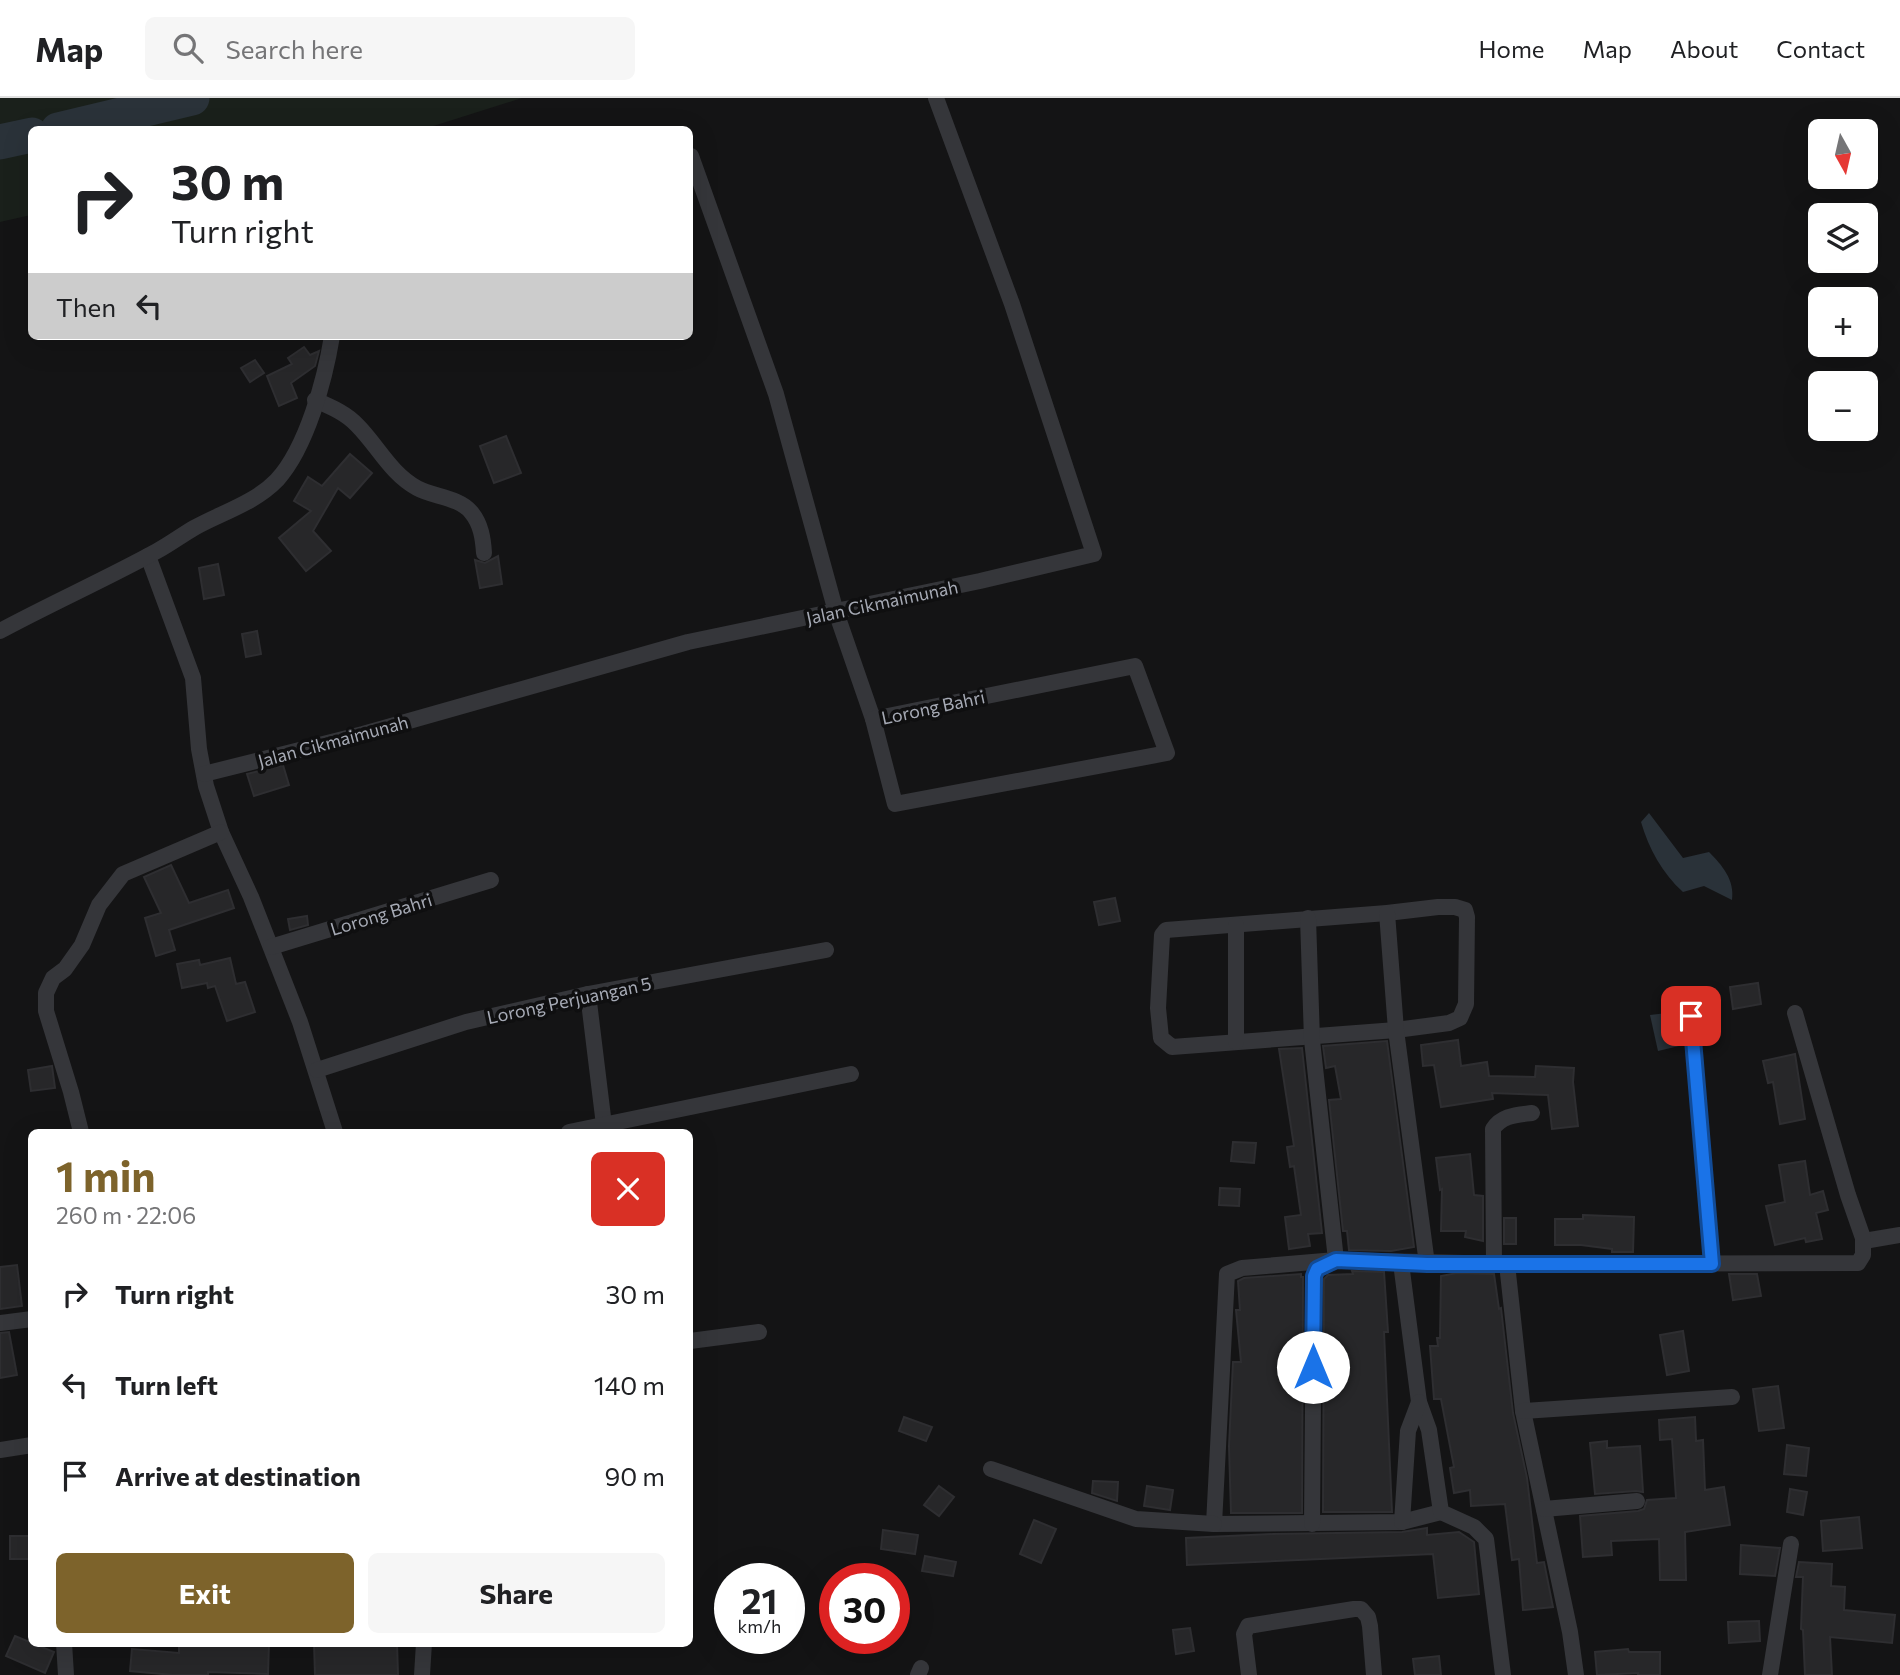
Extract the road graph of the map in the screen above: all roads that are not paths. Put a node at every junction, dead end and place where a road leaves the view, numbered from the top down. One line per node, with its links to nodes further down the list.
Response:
1 (936, 98): 7 (street, Jalan Cikmaimunah)
2 (693, 162): 7 (street)
3 (331, 340): 4 (street)
4 (315, 400): 5 (street); 6 (street)
5 (484, 553)
6 (148, 556): 8 (street); 10 (street)
7 (836, 612): 9 (street); 10 (street, Jalan Cikmaimunah)
8 (0, 631)
9 (873, 719): 9 (street, Lorong Bahri)
10 (204, 774): 11 (street)
11 (221, 832): 16 (street); 28 (street)
12 (491, 880): 16 (street, Lorong Bahri)
13 (1387, 913): 14 (street); 21 (street); 21 (street)
14 (1308, 918): 15 (street); 22 (street)
15 (1236, 925): 23 (street); 23 (street)
16 (271, 947): 24 (street)
17 (825, 950): 18 (street, Lorong Perjuangan 5)
18 (588, 994): 24 (street, Lorong Perjuangan 5); 27 (street)
19 (1794, 1013): 32 (street)
20 (1691, 1016): 37 (street)
21 (1396, 1030): 22 (street); 35 (street)
22 (1311, 1036): 23 (street); 33 (street)
23 (1236, 1042)
24 (317, 1070): 29 (street)
25 (851, 1074): 27 (street)
26 (1532, 1113): 36 (street)
27 (604, 1125): 30 (street)
28 (79, 1129)
29 (334, 1129)
30 (584, 1129)
31 (1900, 1235): 32 (street)
32 (1864, 1241): 37 (street)
33 (1336, 1260): 34 (street); 52 (street); 53 (street)
34 (1401, 1263): 35 (street); 43 (street)
35 (1427, 1264): 36 (street)
36 (1501, 1264): 37 (street); 44 (street)
37 (1712, 1264)
38 (28, 1320): 39 (street)
39 (0, 1323)
40 (759, 1332): 41 (street)
41 (693, 1341)
42 (1732, 1397): 44 (street)
43 (1419, 1402): 50 (street); 51 (street)
44 (1523, 1411): 49 (street)
45 (28, 1446): 46 (street)
46 (0, 1450)
47 (991, 1469): 52 (street)
48 (1637, 1501): 49 (street)
49 (1544, 1509): 62 (street)
50 (1441, 1512): 51 (street); 61 (street)
51 (1402, 1522): 53 (street)
52 (1214, 1524): 53 (street)
53 (1312, 1524)
54 (1791, 1544): 63 (street)
55 (64, 1647): 57 (street)
56 (424, 1647): 58 (street)
57 (66, 1675)
58 (422, 1675)
59 (1250, 1675): 60 (street)
60 (1374, 1675)
61 (1503, 1675)
62 (1576, 1675)
63 (1770, 1675)

